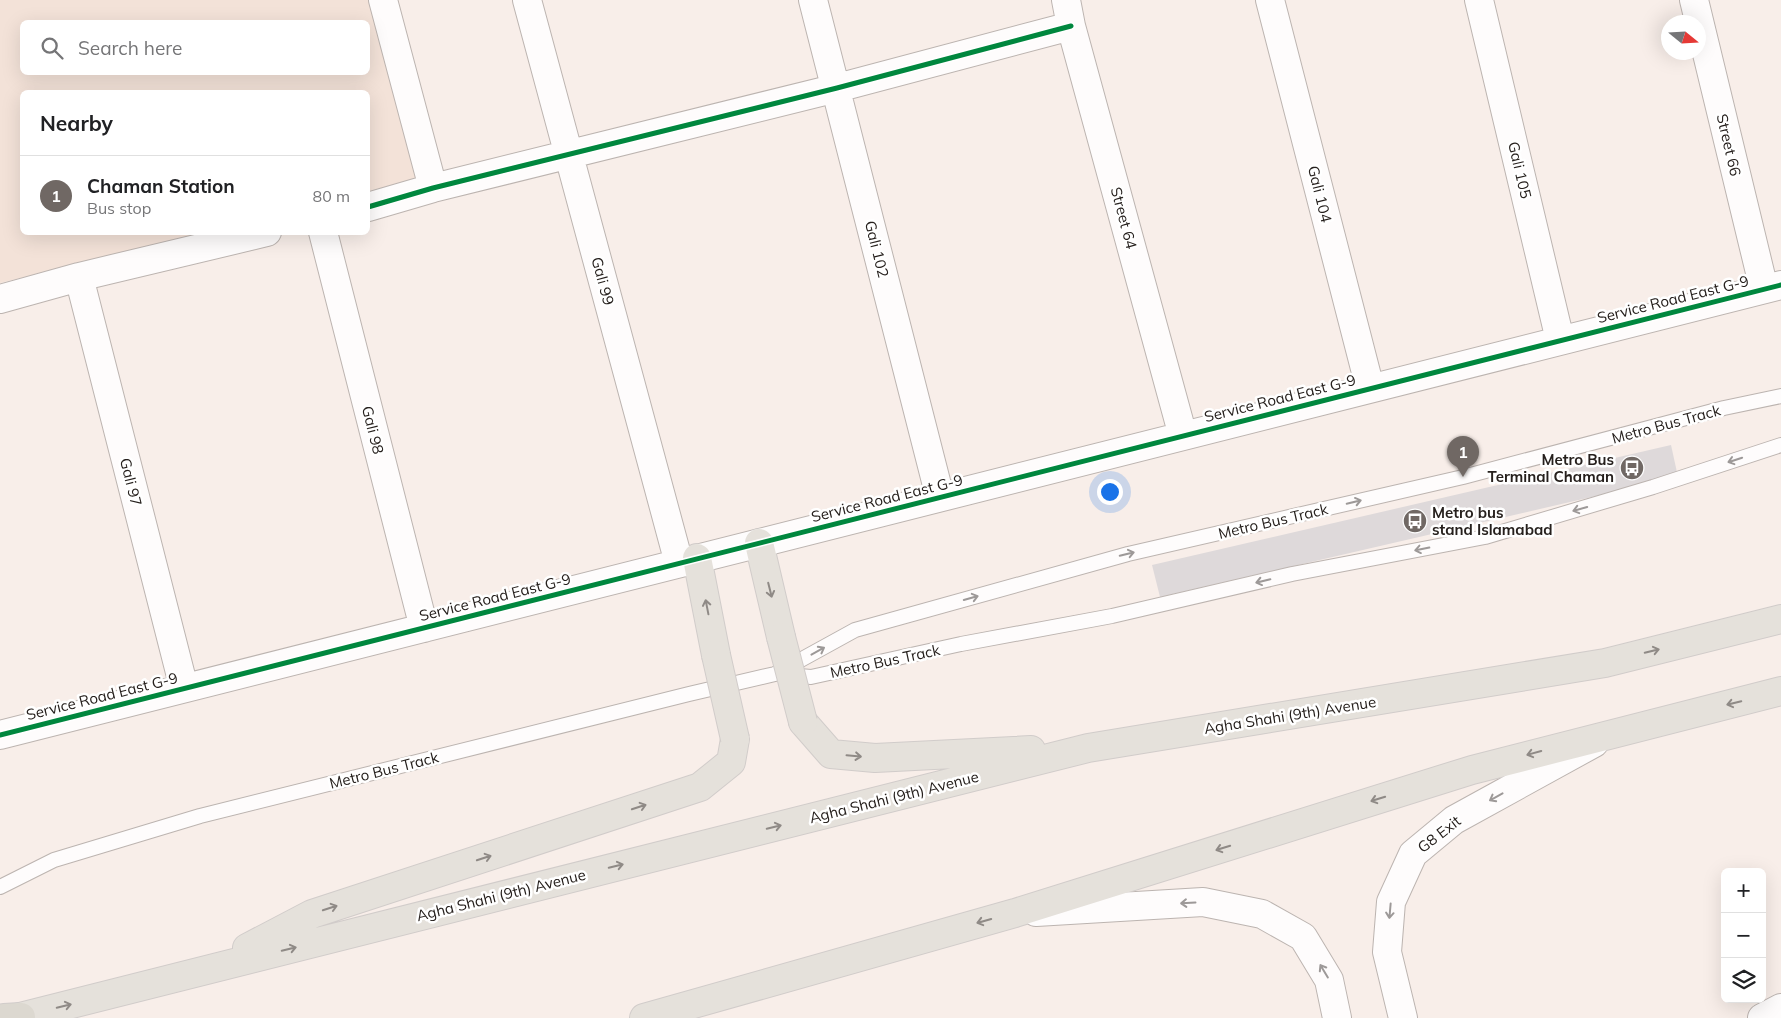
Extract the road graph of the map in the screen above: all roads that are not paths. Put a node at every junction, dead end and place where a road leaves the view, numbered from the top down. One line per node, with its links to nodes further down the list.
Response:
1 (383, 0): 10 (street)
2 (527, 0): 9 (street, Gali 99)
3 (813, 0): 8 (street, Gali 102)
4 (1270, 0): 18 (street, Gali 104)
5 (1479, 0): 17 (street, Gali 105)
6 (1694, 0): 15 (street, Street 66)
7 (1069, 13): 8 (street); 20 (street, Street 64)
8 (837, 88): 9 (street); 22 (street, Gali 102)
9 (570, 156): 10 (street); 24 (street, Gali 99)
10 (433, 188): 11 (street)
11 (370, 206)
12 (255, 235): 14 (street)
13 (323, 235): 26 (street, Gali 98)
14 (79, 277): 16 (street); 28 (street, Gali 97)
15 (1772, 287): 17 (street, Service Road East G-9)
16 (0, 299)
17 (1560, 340): 18 (street, Service Road East G-9)
18 (1370, 388): 20 (street, Service Road East G-9)
19 (1781, 396): 27 (lane, Metro Bus Track, one-way to 19)
20 (1183, 436): 22 (street, Service Road East G-9)
21 (1781, 445): 27 (lane, Metro Bus Track, one-way to 27)
22 (940, 497): 23 (street, Service Road East G-9)
23 (758, 543): 24 (street, Service Road East G-9); 32 (main road, one-way to 32, bridge)
24 (688, 561): 26 (street, Service Road East G-9); 35 (main road, one-way to 24, bridge)
25 (1781, 619): 32 (main road, Agha Shahi (9th) Avenue, one-way to 25)
26 (424, 628): 28 (street, Service Road East G-9)
27 (775, 674): 33 (lane, Metro Bus Track)
28 (184, 688): 31 (street, Service Road East G-9)
29 (1781, 691): 30 (main road, one-way to 30)
30 (1615, 732): 34 (main road, one-way to 34); 40 (street, G8 Exit, one-way to 40)
31 (0, 735)
32 (1088, 748): 35 (main road, Agha Shahi (9th) Avenue, one-way to 32)
33 (0, 886)
34 (1015, 913): 38 (main road, one-way to 38); 39 (street, one-way to 34)
35 (208, 969): 37 (main road, Agha Shahi (9th) Avenue, one-way to 35)
36 (1781, 1008): 41 (street)
37 (14, 1018)
38 (644, 1018)
39 (1337, 1018)
40 (1404, 1018)
41 (1762, 1018)

